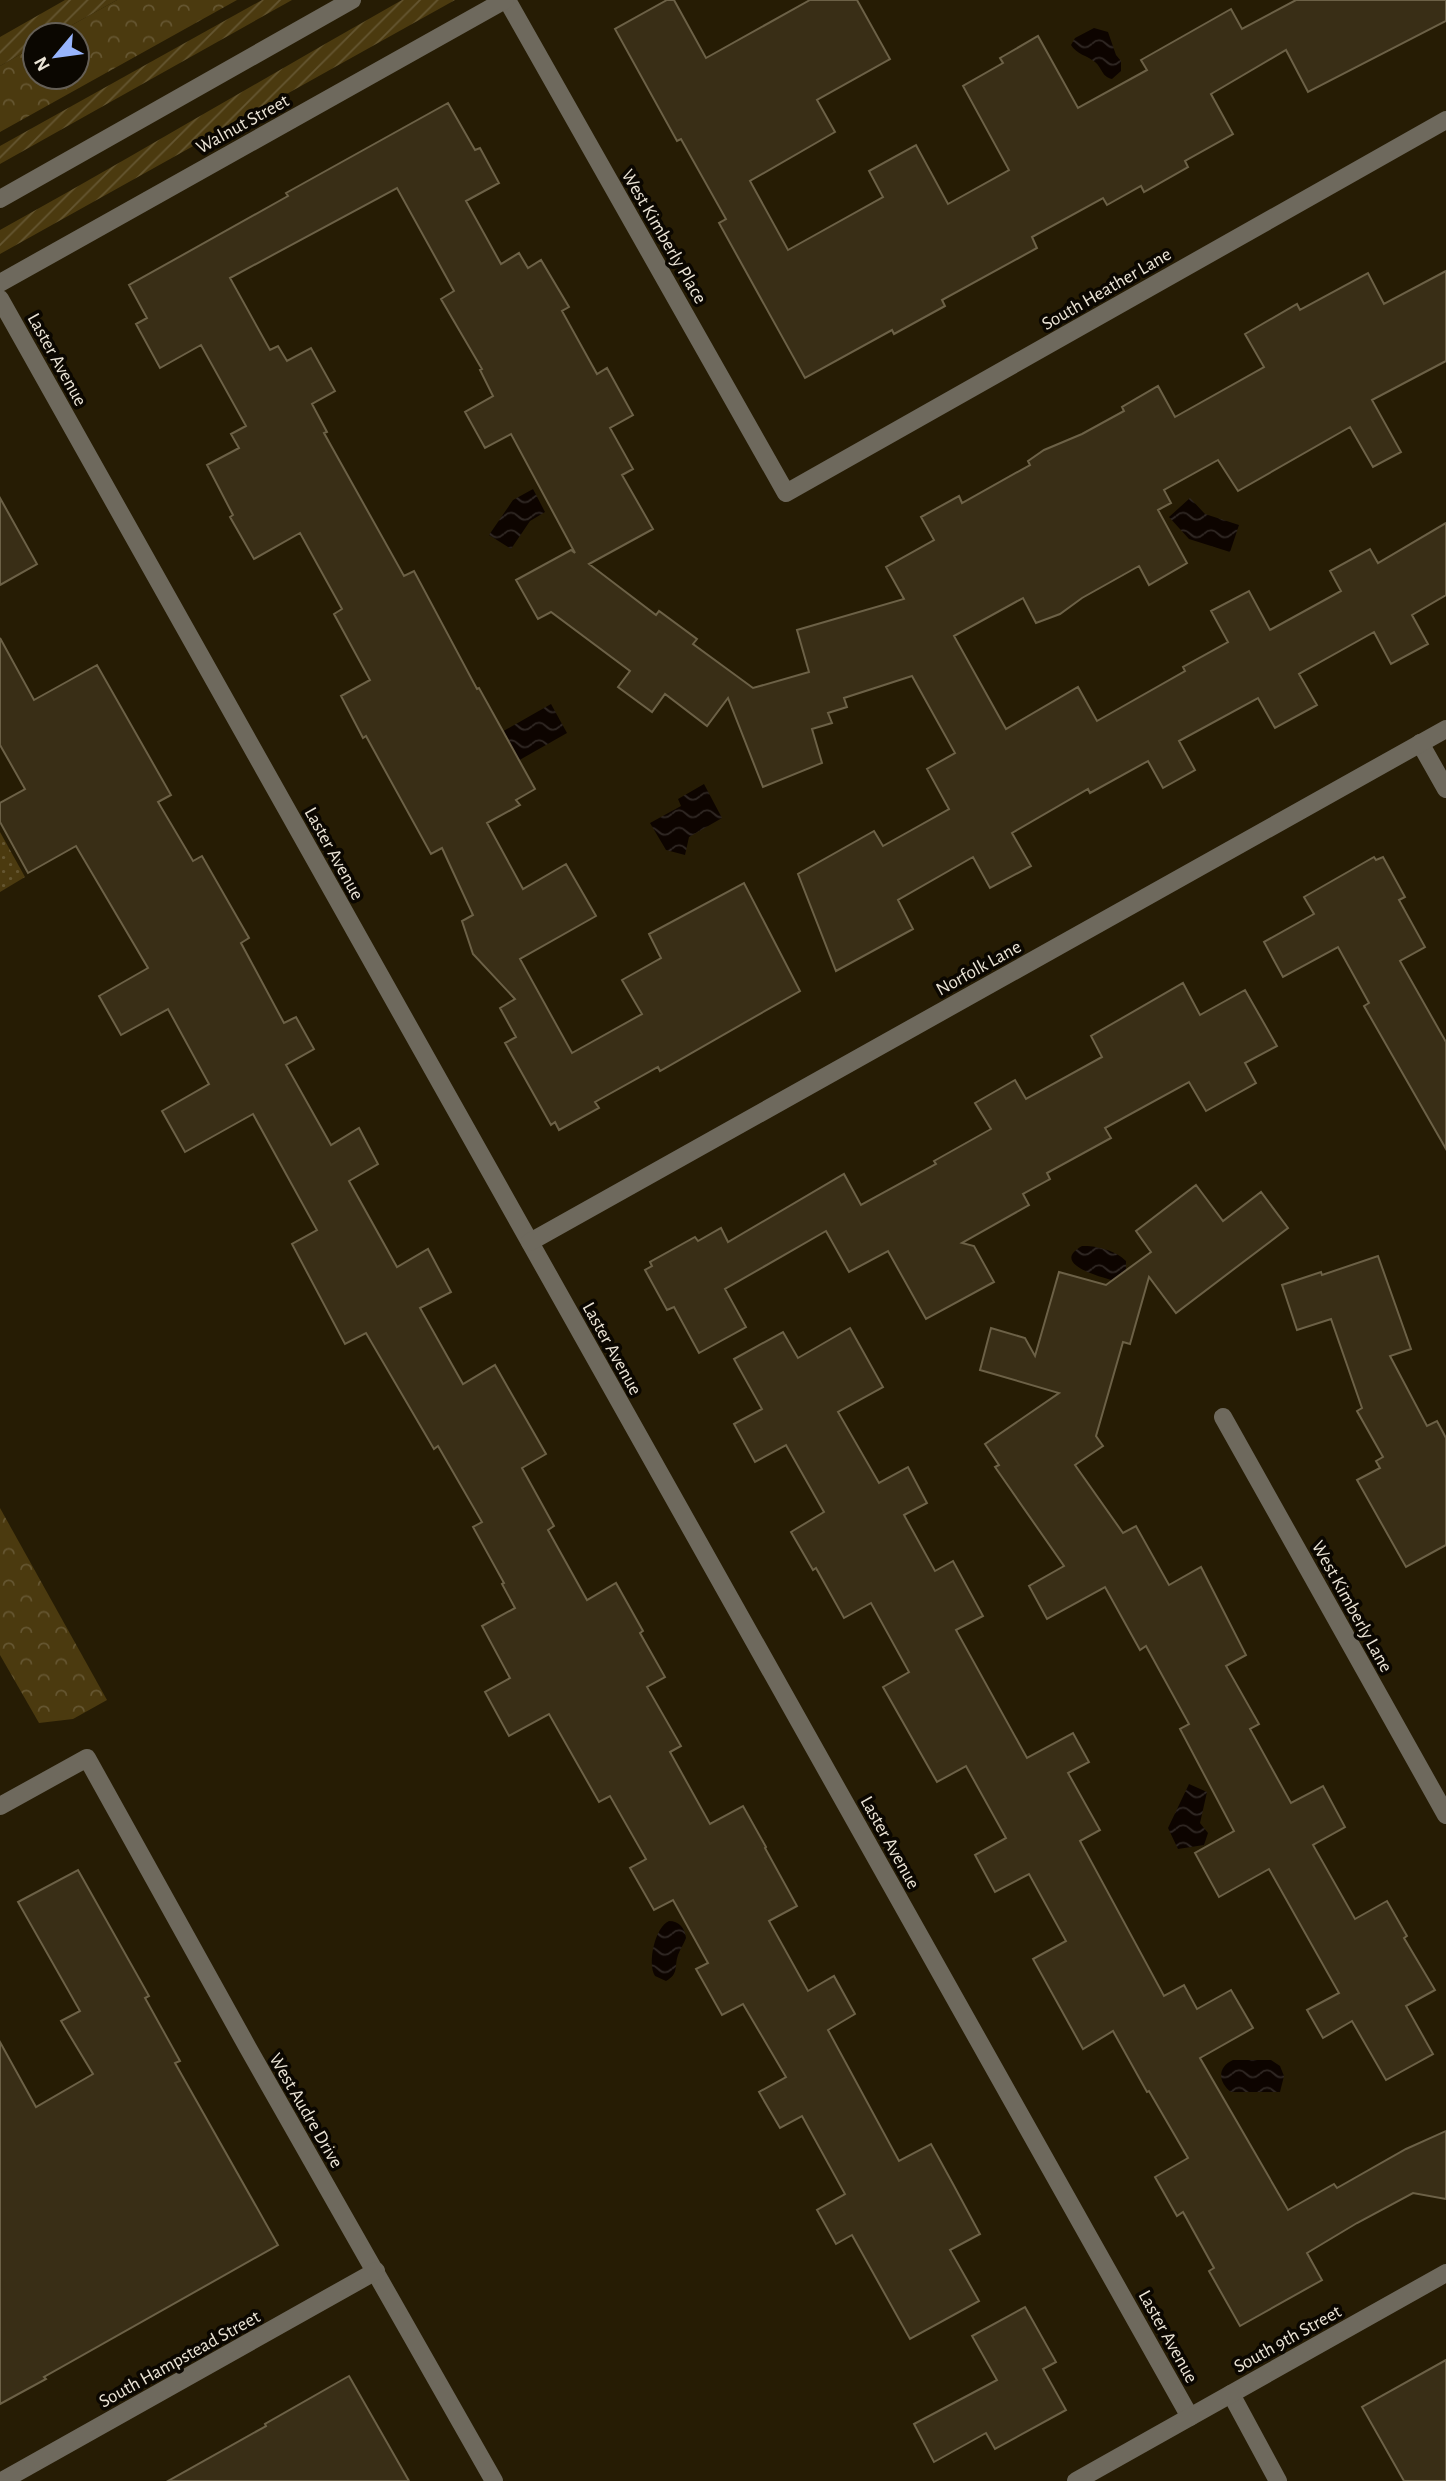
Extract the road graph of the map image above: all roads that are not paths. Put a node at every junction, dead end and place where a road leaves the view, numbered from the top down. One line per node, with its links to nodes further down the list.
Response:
1 (352, 0): 4 (street)
2 (506, 0): 5 (street, Walnut Street); 7 (street, West Kimberly Place)
3 (1446, 120): 7 (street, South Heather Lane)
4 (0, 199)
5 (0, 283)
6 (0, 299): 11 (street, Laster Avenue)
7 (786, 493)
8 (1446, 729): 9 (street, Norfolk Lane)
9 (1420, 743): 10 (street); 11 (street, Norfolk Lane)
10 (1446, 789)
11 (530, 1242): 18 (street, Laster Avenue)
12 (1223, 1417): 14 (street, West Kimberly Lane)
13 (0, 1806): 15 (street, West Audre Drive)
14 (1446, 1815)
15 (376, 2271): 19 (street, South Hampstead Street); 20 (street, West Audre Drive)
16 (1446, 2273): 17 (street, South 9th Street)
17 (1231, 2393): 18 (street, South 9th Street); 22 (street)
18 (1190, 2417): 21 (street, South 9th Street)
19 (2, 2481)
20 (494, 2481)
21 (1076, 2481)
22 (1278, 2481)

